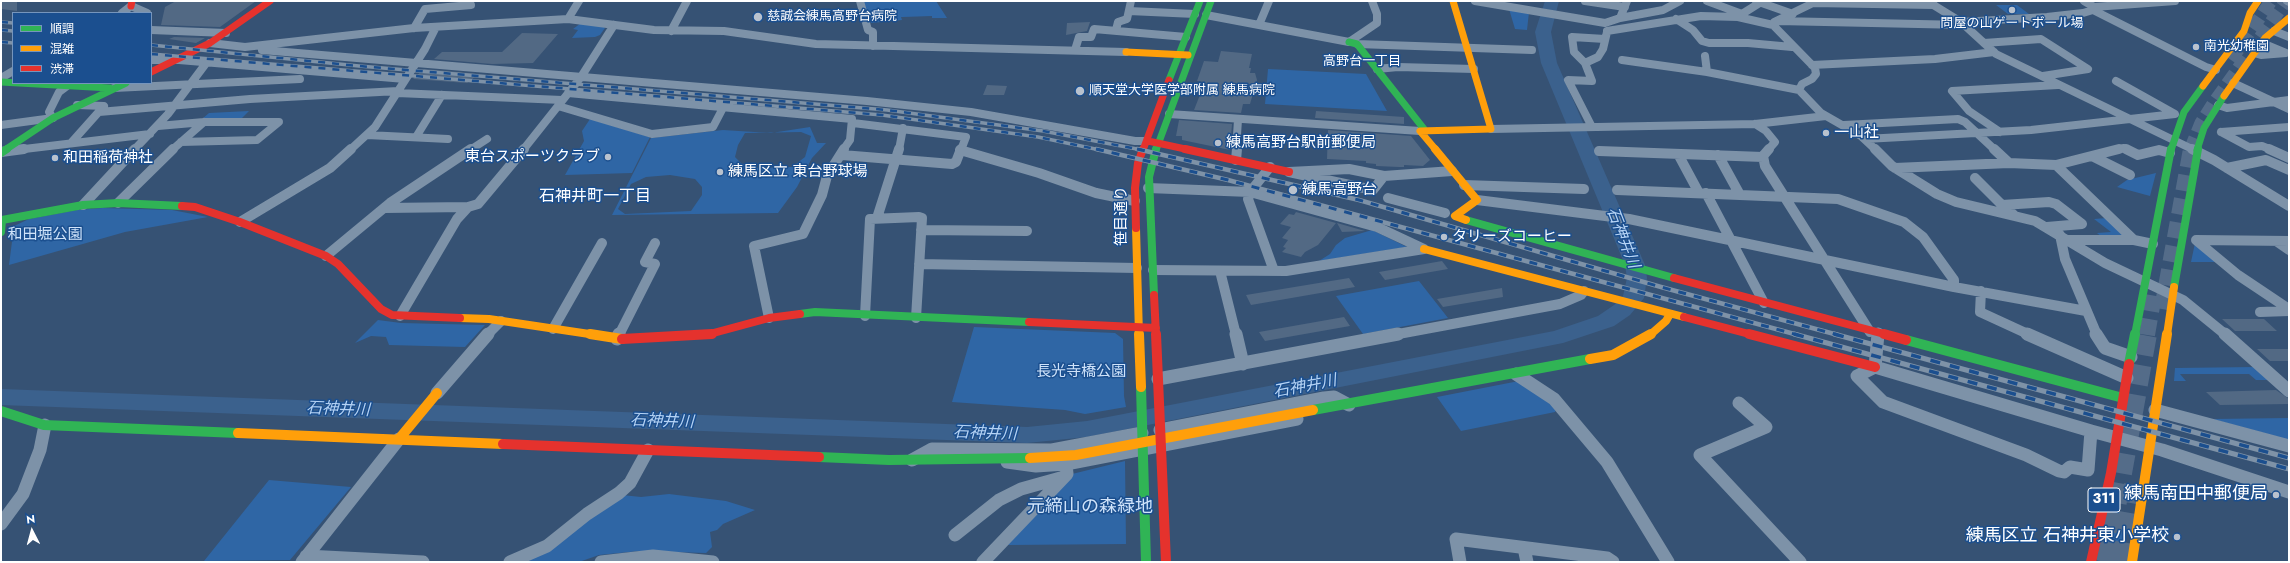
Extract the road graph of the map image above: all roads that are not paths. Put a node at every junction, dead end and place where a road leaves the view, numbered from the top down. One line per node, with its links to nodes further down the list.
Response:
1 (270, 1): 48 (street)
2 (579, 1): 35 (street)
3 (687, 1): 45 (street)
4 (860, 1): 56 (street)
5 (1131, 1): 26 (street)
6 (1200, 1): 29 (street, 笹目通り)
7 (1211, 1): 31 (street, 笹目通り)
8 (1269, 1): 40 (street)
9 (1372, 1): 52 (street)
10 (1453, 1): 58 (street)
11 (1475, 1): 46 (street)
12 (1585, 1): 23 (street)
13 (1680, 1): 33 (street)
14 (2084, 1): 25 (street)
15 (2175, 1): 25 (street)
16 (2258, 1): 76 (street)
17 (1709, 2): 18 (street); 32 (street)
18 (1759, 2): 30 (street)
19 (1813, 2): 20 (street); 30 (street)
20 (1874, 2): 21 (street)
21 (1931, 3): 38 (street)
22 (131, 4): 27 (street); 28 (street)
23 (1626, 4): 33 (street)
24 (471, 6): 42 (street)
25 (2093, 9): 38 (street); 76 (street)
26 (1129, 11): 29 (street); 44 (street)
27 (123, 12)
28 (145, 12)
29 (1195, 14): 50 (street, 笹目通り)
30 (1793, 14): 37 (street)
31 (1206, 15): 40 (street); 66 (street, 笹目通り)
32 (1696, 16): 36 (street); 37 (street)
33 (1620, 18): 46 (street)
34 (2289, 18): 47 (street)
35 (568, 19): 39 (street); 41 (street)
36 (1676, 19): 46 (street); 57 (street)
37 (1775, 23): 38 (street); 57 (street)
38 (1963, 23): 53 (street)
39 (614, 25): 45 (street); 85 (street)
40 (1259, 25): 52 (street)
41 (436, 27): 42 (street); 73 (street)
42 (414, 28): 55 (street)
43 (152, 30): 48 (street)
44 (1116, 30): 50 (street); 59 (street)
45 (671, 31): 56 (street)
46 (1606, 31): 74 (street); 74 (street)
47 (2274, 31): 49 (street); 54 (street)
48 (226, 32): 51 (street)
49 (2289, 36)
50 (1186, 37): 64 (street, 笹目通り)
51 (210, 43): 55 (street); 70 (street)
52 (1353, 43): 58 (street); 77 (street)
53 (1984, 43): 62 (street); 84 (street)
54 (2262, 43): 63 (street); 65 (street)
55 (254, 46): 73 (street)
56 (872, 46): 59 (street)
57 (1792, 47): 75 (street)
58 (1467, 48): 60 (street); 78 (street)
59 (1075, 50): 61 (street)
60 (1532, 50)
61 (1126, 52): 64 (street)
62 (1994, 52): 75 (street); 84 (street)
63 (2254, 53): 65 (street); 91 (street)
64 (1179, 54): 66 (street); 137 (street, 笹目通り)
65 (2278, 54): 68 (street)
66 (1191, 55): 111 (street, 笹目通り)
67 (1705, 56): 82 (street)
68 (2289, 59)
69 (152, 60): 70 (street)
70 (179, 60): 72 (street); 81 (street)
71 (1622, 60): 82 (street)
72 (207, 62): 79 (street); 94 (street)
73 (416, 63): 85 (street); 87 (street)
74 (1585, 63): 123 (street)
75 (1812, 65): 98 (street)
76 (2215, 66): 112 (street)
77 (1377, 69): 78 (street); 127 (street)
78 (1474, 69): 126 (street)
79 (308, 71): 86 (street); 87 (street)
80 (12, 72): 88 (street)
81 (152, 72)
82 (1707, 72): 98 (street)
83 (12, 75): 88 (street)
84 (2043, 76): 95 (street)
85 (581, 77): 102 (street); 137 (street)
86 (300, 79): 94 (street); 101 (street)
87 (405, 79): 99 (street)
88 (1, 80): 89 (street)
89 (12, 81)
90 (2116, 81): 112 (street)
91 (2233, 83): 104 (street); 107 (street)
92 (45, 84): 96 (street)
93 (124, 84): 97 (street)
94 (192, 84): 97 (street); 106 (street)
95 (2058, 85): 115 (street); 128 (street)
96 (67, 86): 97 (street); 114 (street)
97 (114, 88): 105 (street)
98 (1799, 90): 113 (street)
99 (398, 92): 100 (street); 101 (street); 131 (street)
100 (442, 95): 102 (street); 132 (street)
101 (285, 98): 106 (street)
102 (563, 100): 108 (street); 108 (street); 182 (street)
103 (2289, 100): 104 (street)
104 (2274, 102): 107 (street); 109 (street)
105 (77, 105): 110 (street); 114 (street)
106 (175, 105): 110 (street); 122 (street)
107 (2218, 105): 143 (street)
108 (724, 106): 118 (street)
109 (2289, 109)
110 (99, 112): 139 (street)
111 (1169, 114): 116 (street); 140 (street, 笹目通り)
112 (2179, 115): 115 (street); 136 (street)
113 (1826, 116): 119 (street); 120 (street)
114 (53, 118): 121 (street); 144 (street)
115 (2130, 119): 128 (street); 136 (street)
116 (1238, 120): 127 (street); 153 (street)
117 (204, 122): 122 (street); 138 (street); 138 (street)
118 (853, 123): 125 (street); 147 (street)
119 (1755, 124): 123 (street); 150 (street)
120 (1844, 125): 130 (street); 135 (street)
121 (1, 126)
122 (158, 126): 129 (street)
123 (1591, 127): 126 (street)
124 (2289, 127): 151 (street)
125 (903, 128): 141 (street); 152 (street)
126 (1491, 129): 127 (street)
127 (1422, 130): 161 (street)
128 (2000, 132): 130 (street)
129 (150, 134): 139 (street); 180 (street)
130 (1977, 134): 135 (street); 154 (street)
131 (367, 135): 132 (street); 188 (street)
132 (416, 137): 133 (street)
133 (448, 139)
134 (487, 139): 183 (street)
135 (1865, 139): 157 (street)
136 (2173, 139): 143 (street); 145 (street)
137 (1145, 141): 140 (street); 177 (street, 笹目通り)
138 (181, 142): 178 (street)
139 (71, 143): 144 (street)
140 (1158, 143): 153 (street); 168 (street, 笹目通り)
141 (960, 150): 152 (street); 177 (street)
142 (1600, 151): 146 (street)
143 (2198, 151): 158 (street); 193 (street)
144 (2, 152)
145 (2170, 153): 149 (street); 202 (street)
146 (1678, 154): 148 (street); 172 (street)
147 (842, 155): 152 (street); 224 (street)
148 (1718, 155): 150 (street); 173 (street)
149 (2092, 156): 155 (street); 163 (street)
150 (1763, 157): 174 (street)
151 (2289, 158)
152 (897, 159): 186 (street)
153 (1236, 160): 156 (street)
154 (2009, 162): 155 (street); 157 (street)
155 (2056, 165): 196 (street)
156 (1270, 167): 162 (street); 171 (street)
157 (1895, 168): 185 (street)
158 (2228, 168): 160 (street); 179 (street)
159 (1338, 169): 162 (street); 164 (street); 166 (street)
160 (2289, 170)
161 (1452, 171): 164 (street); 167 (street)
162 (1290, 172): 166 (street)
163 (2130, 175)
164 (1384, 176): 166 (street)
165 (1975, 178): 181 (street)
166 (1345, 183)
167 (1464, 185): 169 (street); 176 (street)
168 (1148, 188): 171 (street); 209 (street, 笹目通り)
169 (1584, 189)
170 (1617, 190): 172 (street)
171 (1250, 192): 203 (street); 211 (street)
172 (1702, 193): 173 (street); 195 (street)
173 (1740, 195): 174 (street)
174 (1784, 196): 206 (street); 213 (street)
175 (1388, 198): 184 (street)
176 (1477, 200): 195 (street); 217 (street)
177 (1135, 201): 208 (street, 笹目通り)
178 (118, 203): 180 (street); 188 (street)
179 (2287, 204)
180 (83, 205): 187 (street)
181 (2002, 205): 185 (street); 189 (street)
182 (468, 206): 183 (street); 222 (street)
183 (384, 208): 205 (street)
184 (1445, 213)
185 (2015, 216): 189 (street)
186 (877, 218): 190 (street); 223 (street)
187 (1, 220): 192 (street)
188 (240, 222): 205 (street)
189 (2047, 227): 194 (street)
190 (921, 230): 191 (street); 207 (street)
191 (1027, 230)
192 (1, 232)
193 (2184, 237): 197 (street); 216 (street)
194 (2064, 238): 196 (street); 212 (street); 219 (street)
195 (1731, 240): 206 (street); 217 (street)
196 (2134, 240): 202 (street)
197 (2197, 241): 198 (street); 218 (street)
198 (2276, 241): 199 (street); 204 (street)
199 (2289, 241)
200 (602, 243): 229 (street)
201 (654, 243): 231 (street)
202 (2153, 244): 212 (street)
203 (1424, 249): 211 (street); 214 (street)
204 (2289, 250)
205 (326, 256): 222 (street)
206 (1823, 260): 213 (street); 230 (street)
207 (918, 264): 208 (street); 225 (street)
208 (1137, 268): 227 (street, 笹目通り)
209 (1153, 270): 210 (street); 228 (street, 笹目通り)
210 (1220, 271): 211 (street); 233 (street)
211 (1274, 271)
212 (2145, 281): 216 (street); 232 (street)
213 (1954, 286): 215 (street)
214 (1584, 291): 221 (street); 233 (street)
215 (1981, 291): 219 (street); 236 (street)
216 (2175, 295): 238 (street); 243 (street)
217 (1764, 303): 230 (street)
218 (2289, 310): 220 (street)
219 (2086, 311): 232 (street)
220 (2260, 312)
221 (1670, 314): 234 (street); 235 (street)
222 (400, 316): 226 (street)
223 (865, 316): 224 (street); 225 (street)
224 (769, 318): 231 (street)
225 (916, 318): 227 (street)
226 (501, 321): 229 (street); 239 (street)
227 (1139, 327): 228 (street); 248 (street, 笹目通り)
228 (1156, 328): 237 (street, 笹目通り)
229 (553, 329): 231 (street)
230 (1874, 333): 234 (street); 240 (street)
231 (617, 339)
232 (2131, 357): 236 (street)
233 (1243, 364): 237 (street)
234 (1875, 367): 247 (street); 247 (street)
235 (1516, 374): 242 (street); 271 (street)
236 (2127, 378): 240 (street)
237 (1158, 379): 246 (street, 笹目通り)
238 (2289, 391)
239 (437, 393): 250 (street)
240 (2123, 398): 249 (street, 311)
241 (1738, 403): 272 (street)
242 (1349, 405): 246 (street); 256 (street); 256 (street)
243 (2155, 410): 251 (street); 252 (street)
244 (1, 411): 245 (street)
245 (45, 425): 250 (street); 258 (street)
246 (1160, 430): 268 (street, 笹目通り)
247 (2091, 431): 249 (street)
248 (1142, 434): 255 (street); 267 (street, 笹目通り)
249 (2116, 438): 252 (street); 273 (street, 311)
250 (399, 440): 253 (street); 261 (street)
251 (2289, 446)
252 (2150, 447): 257 (street); 274 (street)
253 (648, 450): 255 (street); 263 (street)
254 (988, 459): 255 (street); 256 (street)
255 (912, 460)
256 (1069, 465): 259 (street); 266 (street)
257 (2289, 492)
258 (1, 524)
259 (954, 534)
260 (1525, 555): 269 (street); 270 (street)
261 (304, 559): 262 (street)
262 (422, 562)
263 (510, 562)
264 (600, 562): 265 (street)
265 (713, 562)
266 (984, 562)
267 (1146, 562)
268 (1166, 562)
269 (1460, 562)
270 (1613, 562)
271 (1668, 562)
272 (1800, 562)
273 (2091, 562)
274 (2132, 562)

